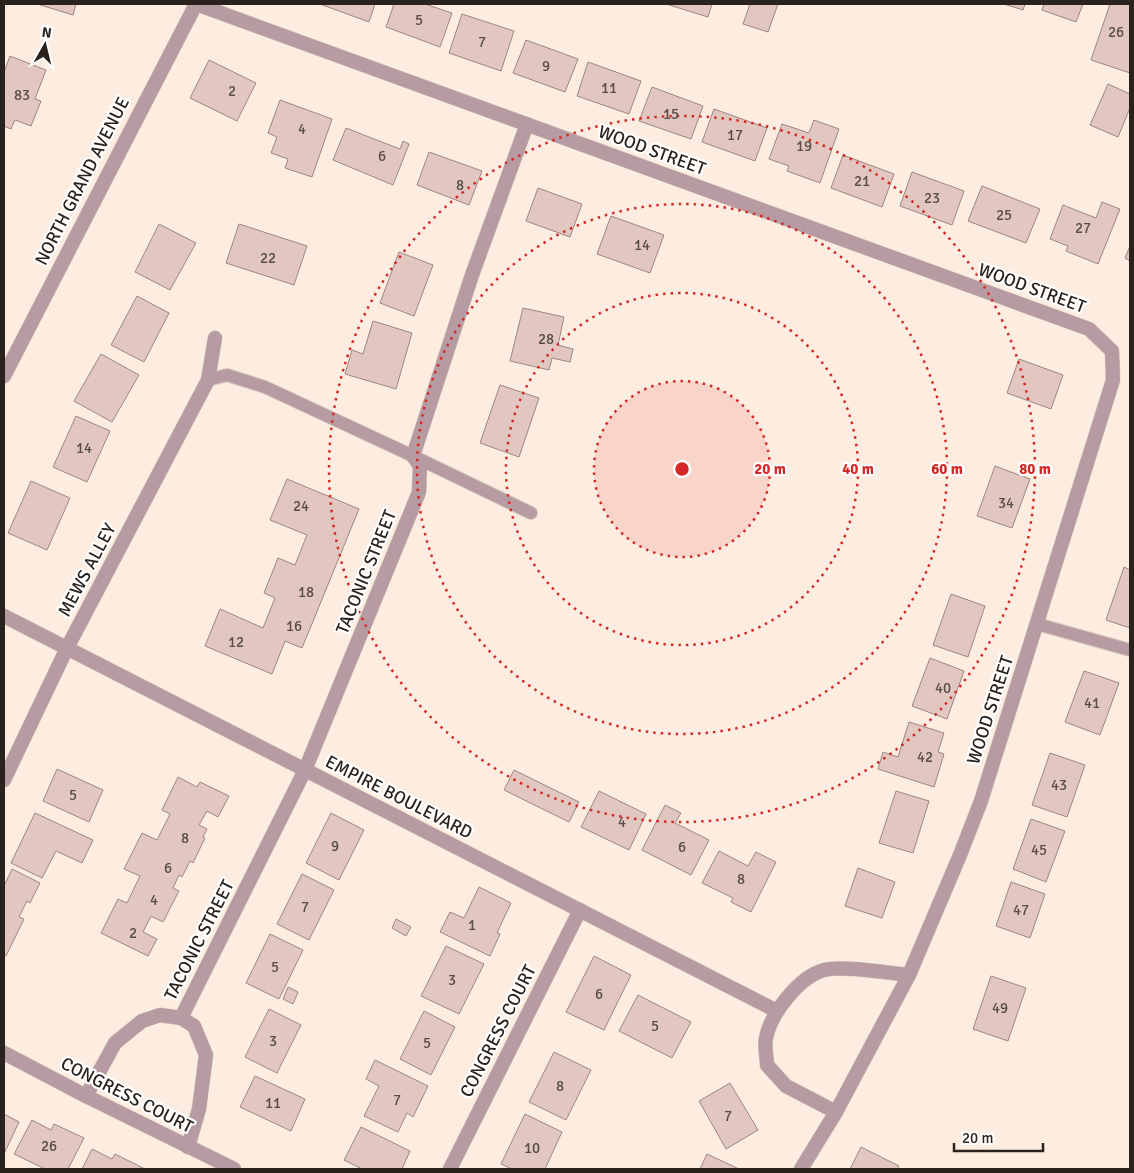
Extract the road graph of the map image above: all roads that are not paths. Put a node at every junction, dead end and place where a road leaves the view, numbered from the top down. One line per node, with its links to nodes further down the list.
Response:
1 (196, 4): 2 (street, WOOD STREET); 4 (street, NORTH GRAND AVENUE)
2 (527, 124): 6 (street); 9 (street, WOOD STREET)
3 (214, 338): 5 (street, MEWS ALLEY)
4 (4, 376)
5 (208, 380): 6 (lane); 10 (street, MEWS ALLEY)
6 (413, 456): 7 (lane); 12 (street, TACONIC STREET)
7 (531, 513)
8 (4, 616): 10 (street, EMPIRE BOULEVARD)
9 (1037, 624): 11 (lane); 15 (street, WOOD STREET)
10 (67, 648): 12 (street, EMPIRE BOULEVARD); 13 (street, MEWS ALLEY)
11 (1130, 650)
12 (305, 770): 14 (street, EMPIRE BOULEVARD); 17 (street, TACONIC STREET)
13 (4, 780)
14 (580, 910): 16 (street, EMPIRE BOULEVARD); 23 (street, CONGRESS COURT)
15 (909, 974): 16 (street); 20 (street, WOOD STREET)
16 (776, 1011): 20 (street)
17 (181, 1018): 19 (street, TACONIC STREET); 21 (street, TACONIC STREET)
18 (4, 1053): 19 (street, CONGRESS COURT)
19 (86, 1096): 21 (street, CONGRESS COURT)
20 (836, 1112): 24 (street, WOOD STREET)
21 (188, 1147): 22 (street, CONGRESS COURT)
22 (234, 1169)
23 (450, 1169)
24 (801, 1169)

